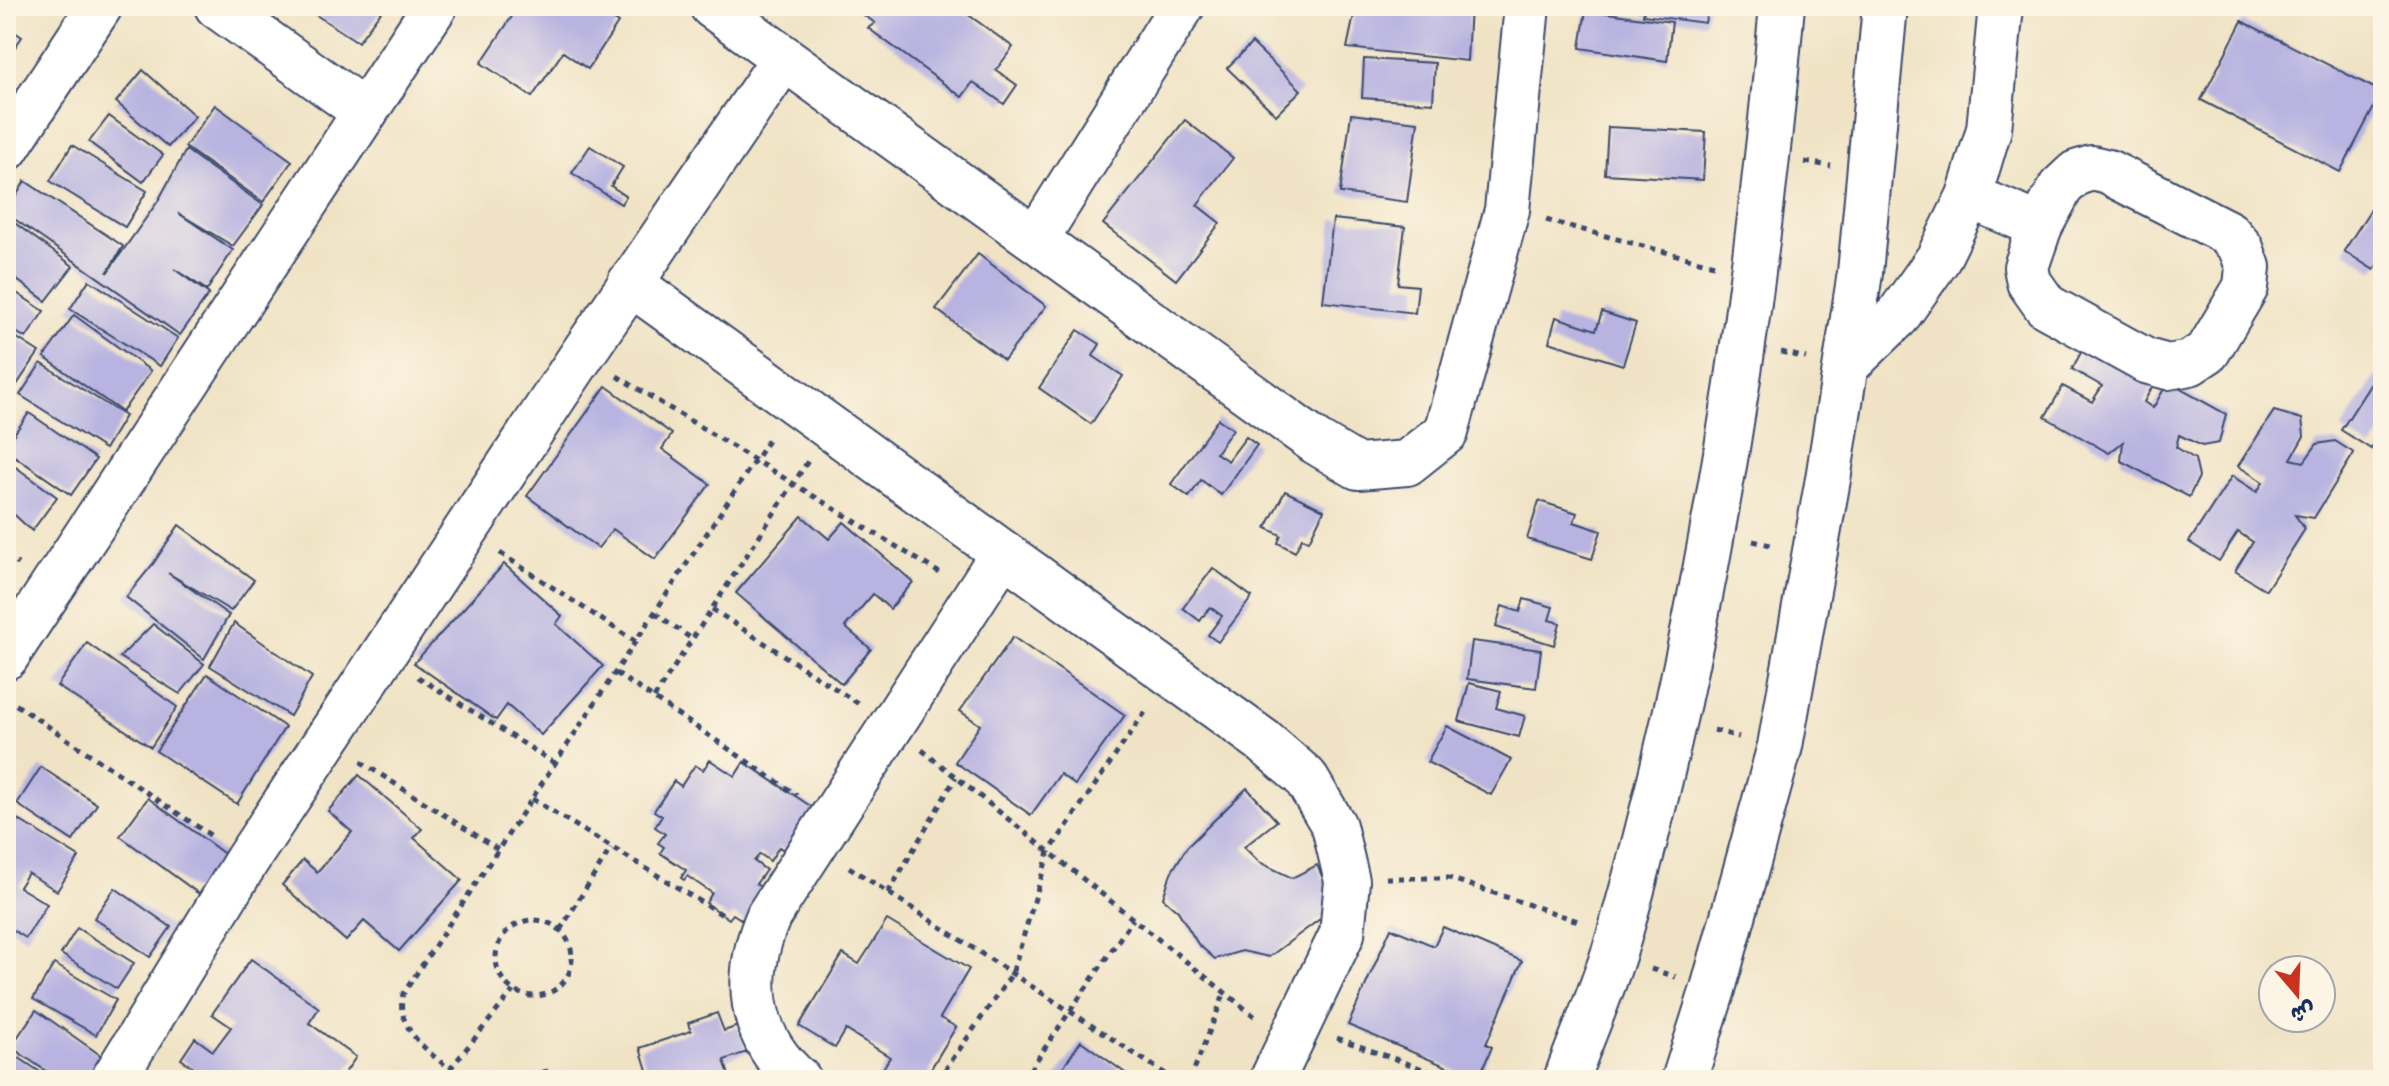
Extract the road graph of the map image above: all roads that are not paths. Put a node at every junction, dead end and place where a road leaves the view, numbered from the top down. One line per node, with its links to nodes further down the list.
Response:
1 (100, 6): 12 (street)
2 (217, 6): 11 (street)
3 (435, 6): 11 (street)
4 (712, 6): 10 (street)
5 (1182, 6): 15 (street)
6 (1527, 6): 15 (street)
7 (1782, 6): 23 (street)
8 (1885, 6): 17 (street)
9 (2001, 6): 13 (street)
10 (784, 58): 15 (street); 16 (street)
11 (365, 112): 19 (street)
12 (6, 149)
13 (1969, 196): 14 (street); 17 (street)
14 (2040, 226): 14 (street)
15 (1036, 239)
16 (630, 283): 18 (street); 21 (street)
17 (1846, 366): 24 (street)
18 (1003, 553): 20 (street); 22 (street)
19 (6, 657)
20 (1287, 1050)
21 (113, 1080)
22 (799, 1080)
23 (1566, 1080)
24 (1684, 1080)

